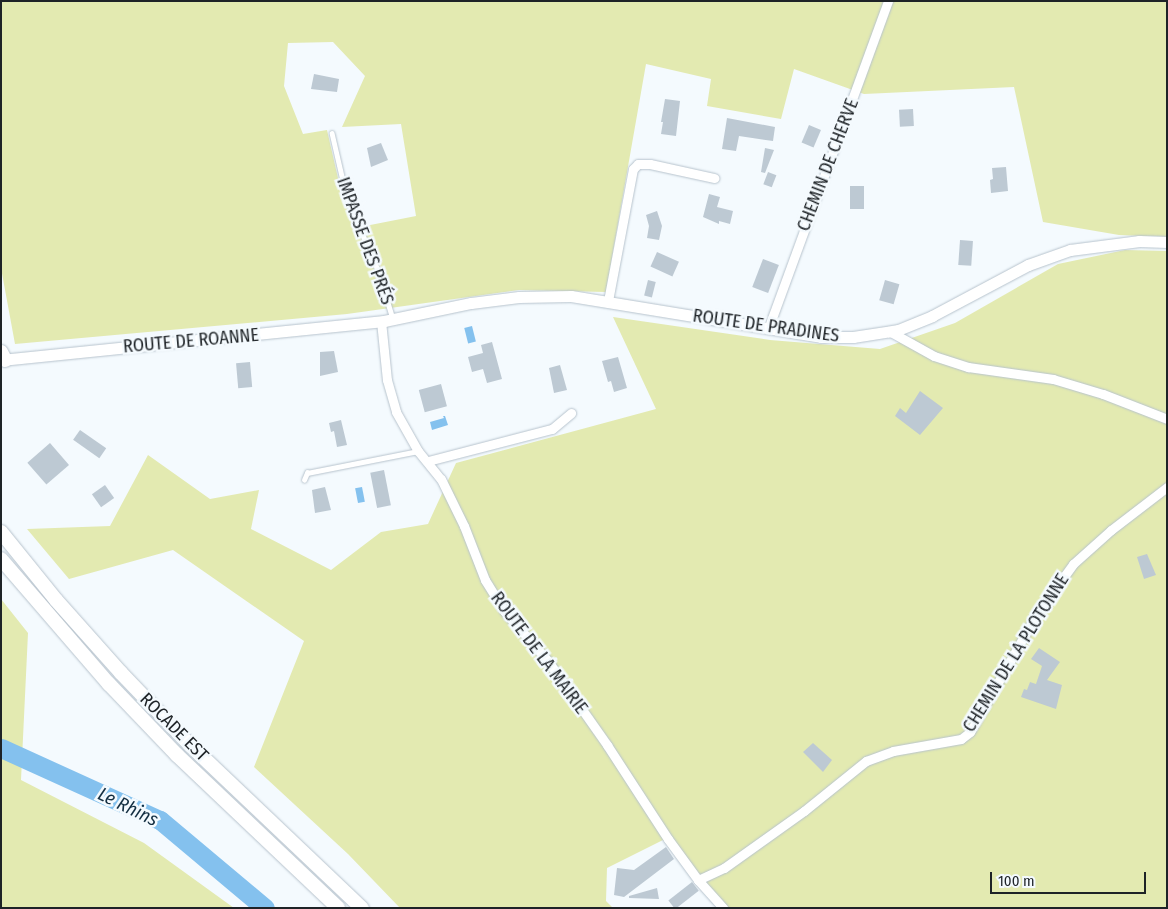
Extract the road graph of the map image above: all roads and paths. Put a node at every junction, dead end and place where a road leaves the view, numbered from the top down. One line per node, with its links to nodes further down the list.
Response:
1 (888, 1): 8 (street, CHEMIN DE CHERVE)
2 (332, 133): 6 (lane, IMPASSE DES PRÉS)
3 (714, 178): 5 (street)
4 (1167, 242): 9 (street, ROUTE DE PRADINES)
5 (608, 301): 6 (street, ROUTE DE PRADINES); 8 (street, ROUTE DE PRADINES)
6 (393, 319): 7 (street, ROUTE DE PRADINES)
7 (380, 321): 10 (street, ROUTE DE ROANNE); 13 (street, ROUTE DE LA MAIRIE)
8 (768, 329): 9 (street, ROUTE DE PRADINES)
9 (889, 332): 12 (street)
10 (2, 357)
11 (571, 413): 14 (street)
12 (1167, 419)
13 (418, 451): 14 (street, ROUTE DE LA MAIRIE); 15 (lane)
14 (428, 461): 21 (street, ROUTE DE LA MAIRIE)
15 (304, 480)
16 (1167, 487): 21 (street, CHEMIN DE LA PLOTONNE)
17 (1, 532): 23 (highway, ROCADE EST)
18 (1, 559): 20 (highway, ROCADE EST)
19 (1, 571): 20 (highway)
20 (15, 576): 22 (highway, ROCADE EST)
21 (698, 880): 24 (street, ROUTE DE LA MAIRIE)
22 (338, 908)
23 (362, 908)
24 (723, 908)

